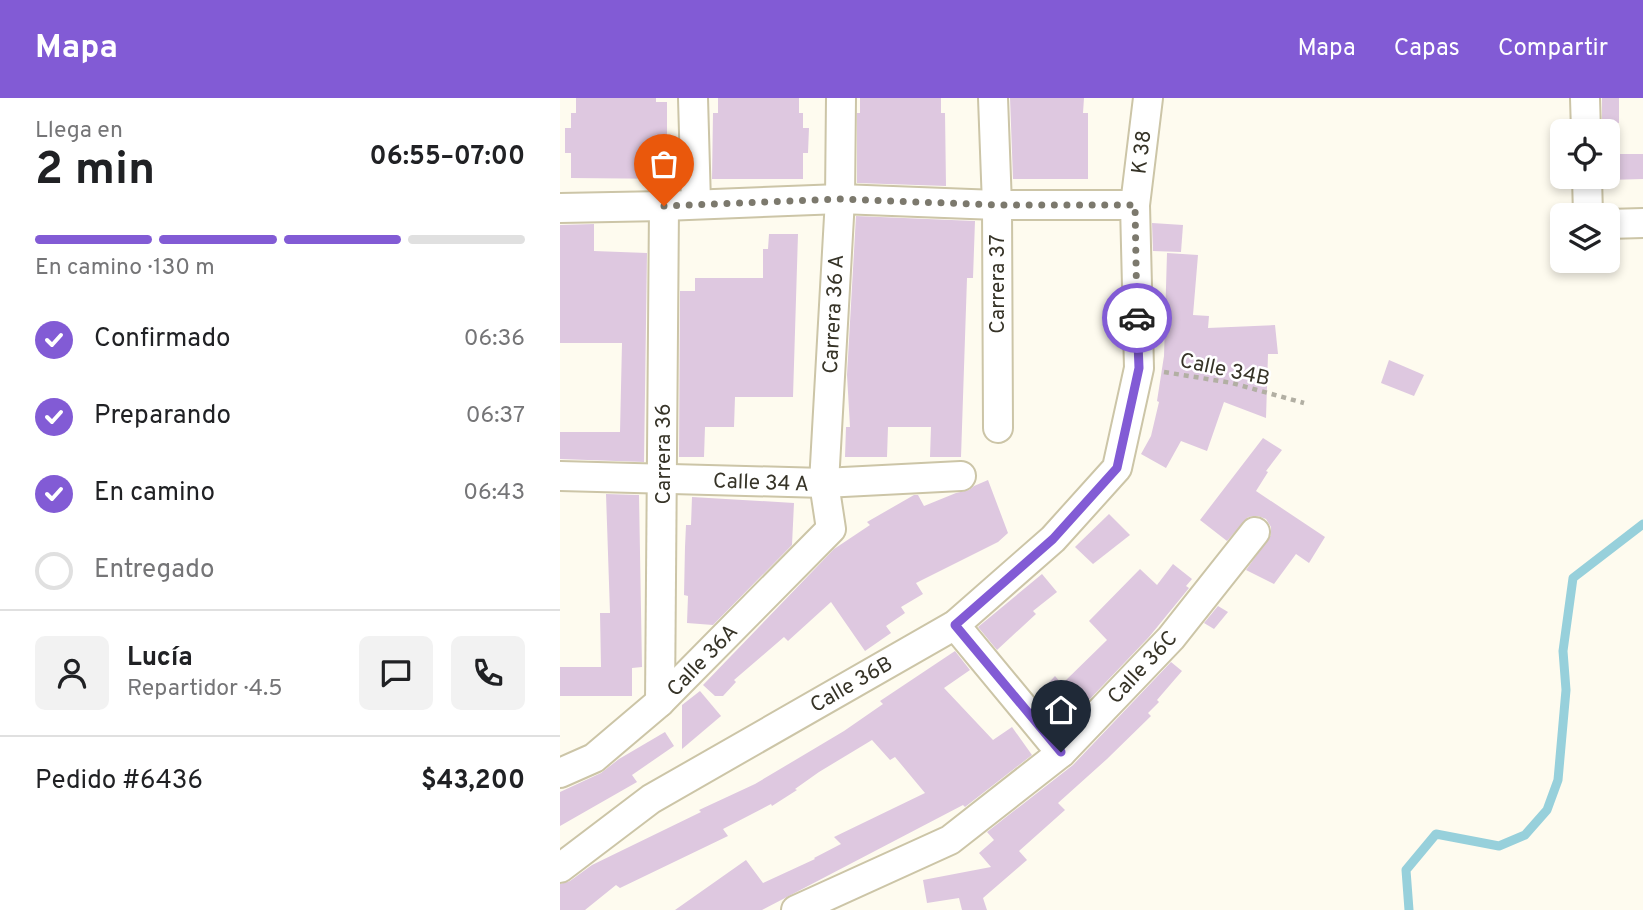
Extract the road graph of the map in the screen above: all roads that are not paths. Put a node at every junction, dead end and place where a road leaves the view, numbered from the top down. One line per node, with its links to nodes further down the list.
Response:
1 (693, 98): 8 (street)
2 (841, 98): 7 (street, Carrera 36 A)
3 (993, 98): 9 (street, Carrera 37)
4 (1148, 98): 10 (street, K 38)
5 (1585, 98): 6 (street)
6 (1586, 119)
7 (839, 199): 8 (street); 9 (street); 20 (street, Carrera 36 A)
8 (696, 203): 11 (street)
9 (997, 205): 10 (street); 15 (street, Carrera 37)
10 (1135, 205): 16 (street, K 38)
11 (664, 206): 12 (street); 19 (street, Carrera 36)
12 (560, 208)
13 (1643, 223): 14 (street)
14 (1620, 224)
15 (998, 428)
16 (1117, 468): 23 (street, Calle 36B)
17 (560, 476): 19 (street, Calle 34 A)
18 (961, 476): 20 (street, Calle 34 A)
19 (663, 479): 20 (street, Calle 34 A); 24 (street, Carrera 36)
20 (824, 483): 21 (street, Carrera 36 A)
21 (831, 529): 24 (street, Calle 36A)
22 (1255, 532): 25 (street, Calle 36C)
23 (955, 625): 25 (street); 27 (street, Calle 36B)
24 (660, 702): 26 (street, Calle 36A)
25 (1061, 752): 28 (street, Calle 36C)
26 (560, 773)
27 (560, 868)
28 (796, 910)

